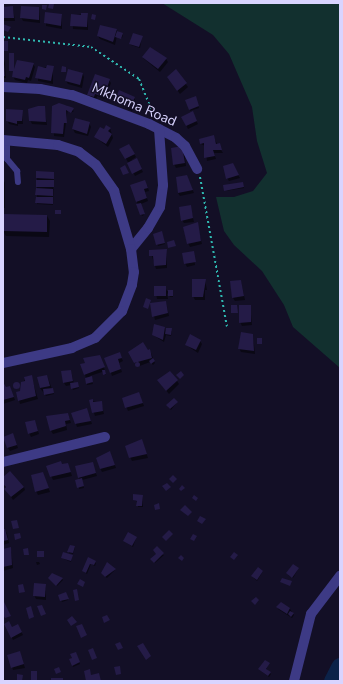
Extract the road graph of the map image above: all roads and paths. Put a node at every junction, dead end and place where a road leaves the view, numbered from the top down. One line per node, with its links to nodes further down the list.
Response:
1 (3, 37): 3 (path)
2 (3, 87): 3 (street, Mkhoma Road)
3 (159, 129): 5 (street, Mkhoma Road); 7 (street)
4 (5, 140): 6 (lane); 7 (street)
5 (197, 168): 8 (path)
6 (18, 182)
7 (131, 249): 9 (street)
8 (226, 327)
9 (3, 363)
10 (105, 437): 11 (street)
11 (3, 462)
12 (340, 576): 13 (street)
13 (294, 681)

